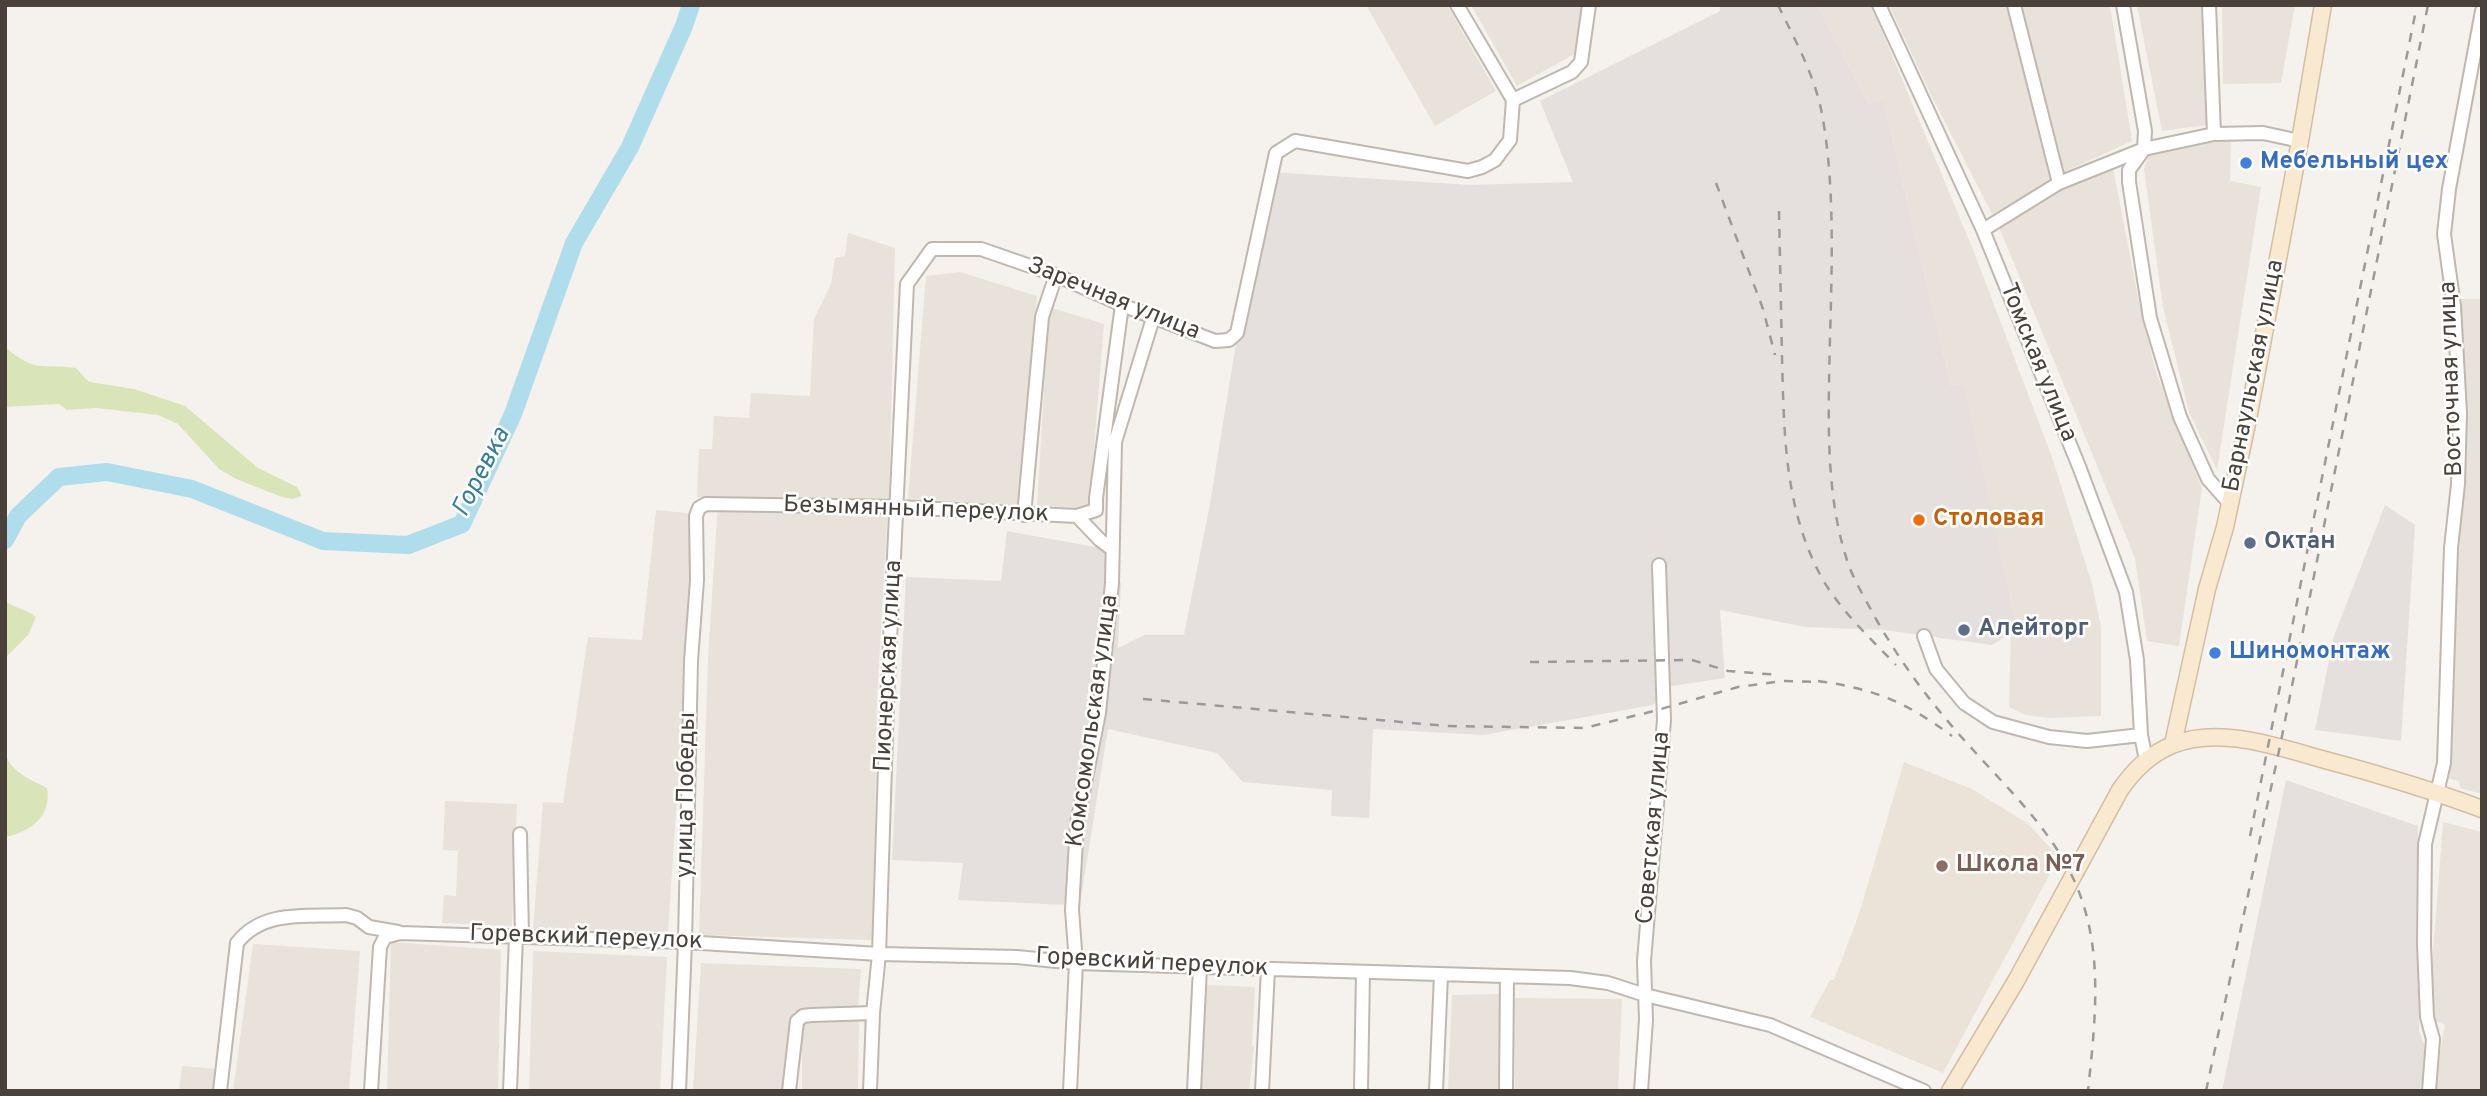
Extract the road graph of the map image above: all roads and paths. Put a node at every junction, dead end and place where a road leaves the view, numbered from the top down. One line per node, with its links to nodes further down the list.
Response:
1 (1457, 5): 9 (street)
2 (1589, 5): 9 (street)
3 (1879, 5): 14 (street, Томская улица)
4 (2014, 5): 13 (street)
5 (2123, 5): 12 (street)
6 (2209, 5): 10 (street)
7 (2323, 5): 11 (street, Барнаульская улица)
8 (2482, 11): 30 (street, Восточная улица)
9 (1513, 100): 18 (street, Заречная улица)
10 (2214, 134): 11 (street); 12 (street)
11 (2300, 141): 20 (street, Барнаульская улица)
12 (2144, 149): 13 (street); 20 (street)
13 (2059, 183): 14 (street)
14 (1983, 230): 27 (street, Томская улица)
15 (932, 249): 16 (street, Заречная улица); 21 (street, Пионерская улица)
16 (1056, 275): 17 (street, Заречная улица); 22 (street)
17 (1122, 304): 18 (street, Заречная улица); 23 (street)
18 (1154, 315): 24 (street, Комсомольская улица)
19 (706, 504): 21 (street, Безымянный переулок); 35 (street, улица Победы)
20 (2231, 505): 28 (street, Барнаульская улица)
21 (898, 507): 22 (street, Безымянный переулок); 36 (street, Пионерская улица)
22 (1024, 515): 23 (street, Безымянный переулок)
23 (1077, 516): 24 (street, Безымянный переулок)
24 (1112, 549): 37 (street, Комсомольская улица)
25 (1659, 565): 43 (street, Советская улица)
26 (1924, 636): 27 (street)
27 (2141, 735): 29 (street, Томская улица)
28 (2173, 744): 29 (street); 30 (street)
29 (2146, 760): 59 (street)
30 (2438, 793): 31 (street); 60 (street, Восточная улица)
31 (2482, 809)
32 (520, 834): 34 (street)
33 (400, 933): 34 (street, Горевский переулок); 45 (street, Горевский переулок); 46 (street)
34 (519, 936): 35 (street, Горевский переулок); 47 (street)
35 (685, 942): 36 (street, Горевский переулок); 48 (street, улица Победы)
36 (879, 954): 37 (street, Горевский переулок); 44 (street, Пионерская улица)
37 (1076, 962): 38 (street, Горевский переулок); 51 (street, Комсомольская улица)
38 (1200, 967): 39 (street, Горевский переулок); 52 (street)
39 (1268, 969): 40 (street, Горевский переулок); 53 (street)
40 (1363, 972): 41 (street, Горевский переулок); 54 (street)
41 (1441, 975): 42 (street, Горевский переулок); 55 (street)
42 (1507, 977): 43 (street, Горевский переулок); 56 (street)
43 (1645, 995): 57 (street, Советская улица); 58 (street, Горевский переулок)
44 (873, 1013): 49 (street); 50 (street, Пионерская улица)
45 (220, 1091)
46 (371, 1091)
47 (510, 1091)
48 (679, 1091)
49 (789, 1091)
50 (870, 1091)
51 (1070, 1091)
52 (1194, 1091)
53 (1262, 1091)
54 (1361, 1091)
55 (1436, 1091)
56 (1506, 1091)
57 (1641, 1091)
58 (1924, 1091)
59 (1950, 1091)
60 (2429, 1091)

